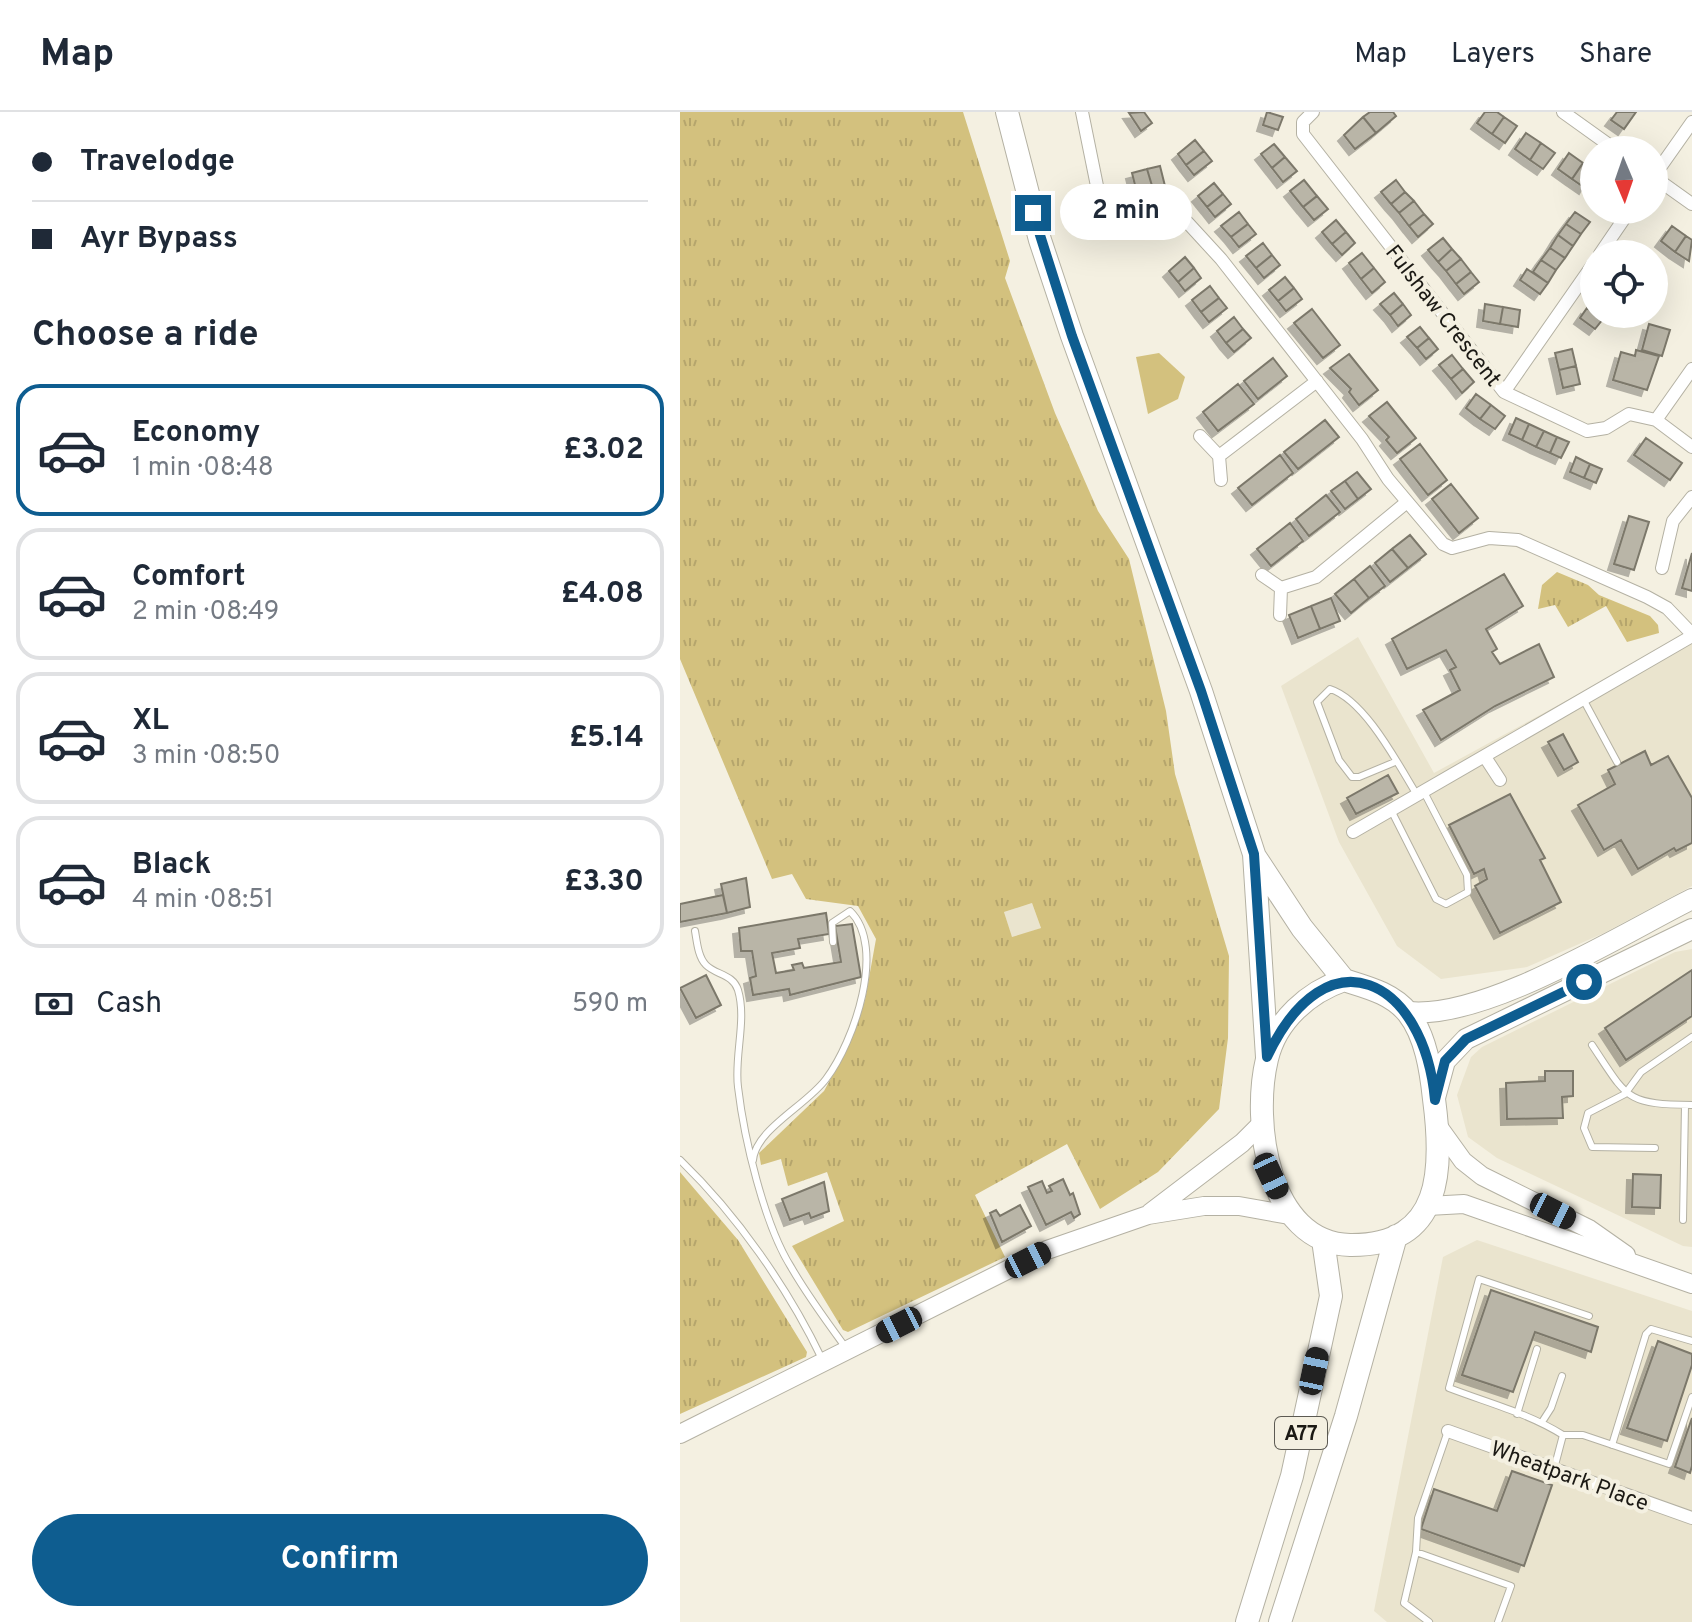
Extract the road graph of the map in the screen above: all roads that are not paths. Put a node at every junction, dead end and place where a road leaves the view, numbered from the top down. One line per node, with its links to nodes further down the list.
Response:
1 (1007, 112): 34 (highway)
2 (1082, 112): 12 (street)
3 (1313, 112): 13 (street, Fulshaw Crescent)
4 (1563, 112): 6 (street)
5 (1692, 122): 7 (street)
6 (1596, 136)
7 (1668, 156)
8 (1668, 186): 9 (street)
9 (1692, 204)
10 (1580, 283): 13 (street, Fulshaw Crescent)
11 (1692, 369): 14 (street)
12 (1317, 381): 17 (street); 20 (street)
13 (1504, 392): 14 (street)
14 (1656, 420): 16 (street)
15 (1200, 436): 17 (street)
16 (1692, 447)
17 (1219, 456): 18 (street)
18 (1221, 480)
19 (1692, 497): 21 (street)
20 (1407, 502): 23 (street); 25 (street)
21 (1662, 568)
22 (1262, 575): 23 (street)
23 (1281, 588): 24 (street)
24 (1280, 615)
25 (1692, 635): 26 (street)
26 (1583, 699): 27 (street); 29 (lane)
27 (1485, 757): 30 (street); 31 (street)
28 (1395, 762): 28 (lane); 31 (lane)
29 (1617, 762)
30 (1500, 780)
31 (1420, 793): 32 (street); 32 (lane)
32 (1391, 810): 33 (street)
33 (1353, 832)
34 (1254, 854): 39 (highway); 43 (highway)
35 (1692, 899): 40 (main road)
36 (1692, 929): 45 (main road)
37 (695, 931): 51 (lane)
38 (833, 942): 51 (lane)
39 (1344, 980): 40 (highway); 43 (highway)
40 (1408, 1012): 45 (highway)
41 (1692, 1037): 44 (lane)
42 (1592, 1045): 44 (lane)
43 (1267, 1057): 47 (highway)
44 (1625, 1094): 46 (lane); 49 (lane)
45 (1435, 1100): 48 (highway)
46 (1688, 1105): 55 (lane)
47 (1264, 1121): 53 (main road); 54 (highway)
48 (1440, 1129): 52 (highway); 58 (main road)
49 (1655, 1148)
50 (680, 1160): 64 (lane)
51 (753, 1164): 63 (lane)
52 (1428, 1206): 56 (highway); 58 (main road)
53 (1148, 1215): 54 (main road); 63 (main road)
54 (1289, 1215): 57 (highway)
55 (1683, 1220)
56 (1396, 1236): 57 (highway); 77 (highway, A77)
57 (1323, 1240): 76 (highway, A77)
58 (1638, 1263): 59 (main road)
59 (1692, 1284)
60 (1589, 1316): 67 (lane)
61 (1692, 1341): 72 (lane)
62 (1537, 1349): 67 (lane)
63 (848, 1351): 64 (main road)
64 (824, 1362): 70 (main road)
65 (1562, 1376): 68 (lane)
66 (1692, 1397): 72 (lane)
67 (1517, 1414): 68 (lane)
68 (1542, 1422): 71 (lane)
69 (1448, 1431): 73 (street, Wheatpark Place); 75 (lane)
70 (680, 1434)
71 (1563, 1435): 72 (lane); 73 (lane)
72 (1612, 1445)
73 (1554, 1469): 74 (street, Wheatpark Place)
74 (1692, 1518)
75 (1416, 1552): 78 (lane); 79 (lane)
76 (1247, 1622)
77 (1280, 1622)
78 (1429, 1622)
79 (1498, 1622)

